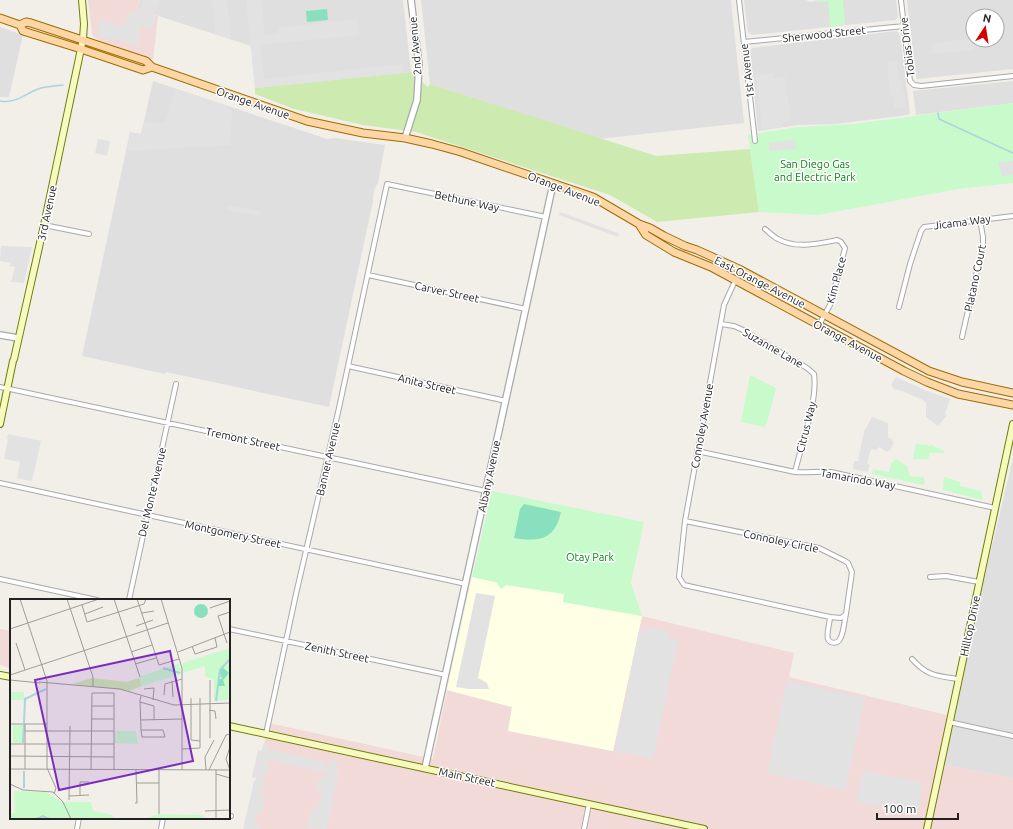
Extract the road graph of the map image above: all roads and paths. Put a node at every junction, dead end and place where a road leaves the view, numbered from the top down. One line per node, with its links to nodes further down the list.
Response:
1 (82, 0): 8 (main road, 3rd Avenue)
2 (411, 0): 13 (street, 2nd Avenue)
3 (739, 0): 9 (street, 1st Avenue)
4 (901, 0): 7 (street, Tobias Drive)
5 (0, 18): 6 (main road, Orange Avenue)
6 (20, 25): 8 (main road, Orange Avenue); 10 (main road, Orange Avenue)
7 (904, 26): 9 (street, Sherwood Street); 12 (street, Tobias Drive)
8 (83, 39): 10 (main road, 3rd Avenue); 11 (main road, Orange Avenue)
9 (744, 42): 14 (street, 1st Avenue)
10 (81, 49): 11 (main road, Orange Avenue); 21 (main road, 3rd Avenue)
11 (152, 68): 13 (main road, Orange Avenue)
12 (1013, 76)
13 (405, 138): 16 (main road, Orange Avenue)
14 (755, 141)
15 (387, 184): 18 (street, Bethune Way); 25 (street, Banner Avenue)
16 (553, 184): 18 (street, Albany Avenue); 20 (main road, Orange Avenue)
17 (1013, 216): 19 (street, Jicama Way)
18 (546, 217): 28 (street, Albany Avenue)
19 (980, 220): 27 (street, Jicama Way); 33 (street, Platano Court)
20 (639, 224): 24 (main road, East Orange Avenue); 26 (main road, Orange Avenue)
21 (44, 225): 23 (street); 34 (main road, 3rd Avenue)
22 (766, 229): 29 (street, Kim Place)
23 (89, 234)
24 (741, 270): 26 (main road); 29 (main road, East Orange Avenue)
25 (368, 275): 28 (street, Carver Street); 35 (street, Banner Avenue)
26 (736, 281): 30 (street, Connoley Avenue); 31 (main road, Orange Avenue)
27 (900, 307)
28 (526, 309): 41 (street, Albany Avenue)
29 (824, 315): 31 (street, Kim Place); 40 (main road, East Orange Avenue)
30 (721, 324): 36 (street, Suzanne Lane); 46 (street, Connoley Avenue)
31 (819, 325): 42 (main road, Orange Avenue)
32 (0, 334): 34 (street)
33 (962, 336)
34 (18, 338): 39 (main road, 3rd Avenue)
35 (348, 366): 41 (street, Anita Street); 47 (street, Banner Avenue)
36 (815, 382): 48 (street, Citrus Way)
37 (176, 384): 44 (street, Del Monte Avenue)
38 (0, 387): 39 (street, Tremont Street)
39 (8, 389): 43 (main road, 3rd Avenue); 44 (street, Tremont Street)
40 (1013, 393)
41 (506, 401): 50 (street, Albany Avenue)
42 (1013, 405)
43 (0, 424)
44 (168, 424): 47 (street, Tremont Street); 52 (street, Del Monte Avenue)
45 (1013, 424): 51 (main road, Hilltop Drive)
46 (698, 451): 48 (street, Tamarindo Way); 53 (street, Connoley Avenue)
47 (328, 457): 50 (street, Tremont Street); 54 (street, Banner Avenue)
48 (795, 472): 51 (street, Tamarindo Way)
49 (0, 483): 52 (street, Montgomery Street)
50 (486, 491): 58 (street, Albany Avenue)
51 (995, 508): 57 (main road, Hilltop Drive)
52 (147, 515): 54 (street, Montgomery Street); 60 (street, Del Monte Avenue)
53 (684, 521): 61 (street, Connoley Circle); 62 (street, Connoley Avenue)
54 (306, 549): 58 (street, Montgomery Street); 64 (street, Banner Avenue)
55 (930, 577): 57 (street)
56 (0, 579): 59 (street)
57 (979, 582): 69 (main road, Hilltop Drive)
58 (466, 584): 67 (street, Albany Avenue)
59 (92, 599)
60 (129, 599)
61 (846, 614): 62 (street); 62 (street, Connoley Circle)
62 (830, 617)
63 (230, 629): 64 (street, Zenith Street)
64 (286, 641): 67 (street, Zenith Street); 72 (street, Banner Avenue)
65 (912, 659): 69 (street)
66 (0, 675): 68 (main road)
67 (446, 675): 74 (street, Albany Avenue)
68 (10, 677)
69 (958, 679): 70 (main road, Hilltop Drive)
70 (949, 722): 73 (street); 82 (main road, Hilltop Drive)
71 (230, 726): 72 (main road, Main Street)
72 (266, 734): 74 (main road, Main Street)
73 (1013, 736)
74 (425, 768): 75 (main road, Main Street)
75 (589, 804): 80 (street); 81 (main road, Main Street)
76 (79, 819): 78 (street)
77 (163, 819): 79 (street)
78 (77, 829)
79 (161, 829)
80 (584, 829)
81 (704, 829)
82 (927, 829)

